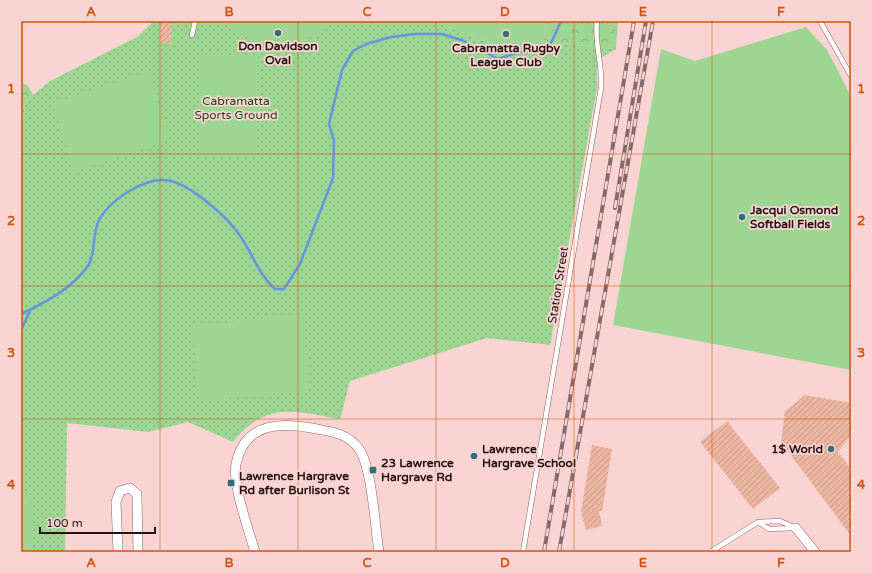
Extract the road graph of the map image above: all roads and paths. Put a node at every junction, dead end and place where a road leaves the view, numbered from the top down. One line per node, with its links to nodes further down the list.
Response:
1 (195, 21): 4 (lane)
2 (597, 21): 12 (lane, Station Street)
3 (820, 21): 5 (lane)
4 (192, 35)
5 (851, 76)
6 (758, 522): 7 (lane); 7 (lane); 13 (lane)
7 (796, 528): 14 (street)
8 (118, 552): 9 (street)
9 (138, 552)
10 (255, 552): 11 (street)
11 (379, 552)
12 (523, 552)
13 (710, 552)
14 (815, 552)

